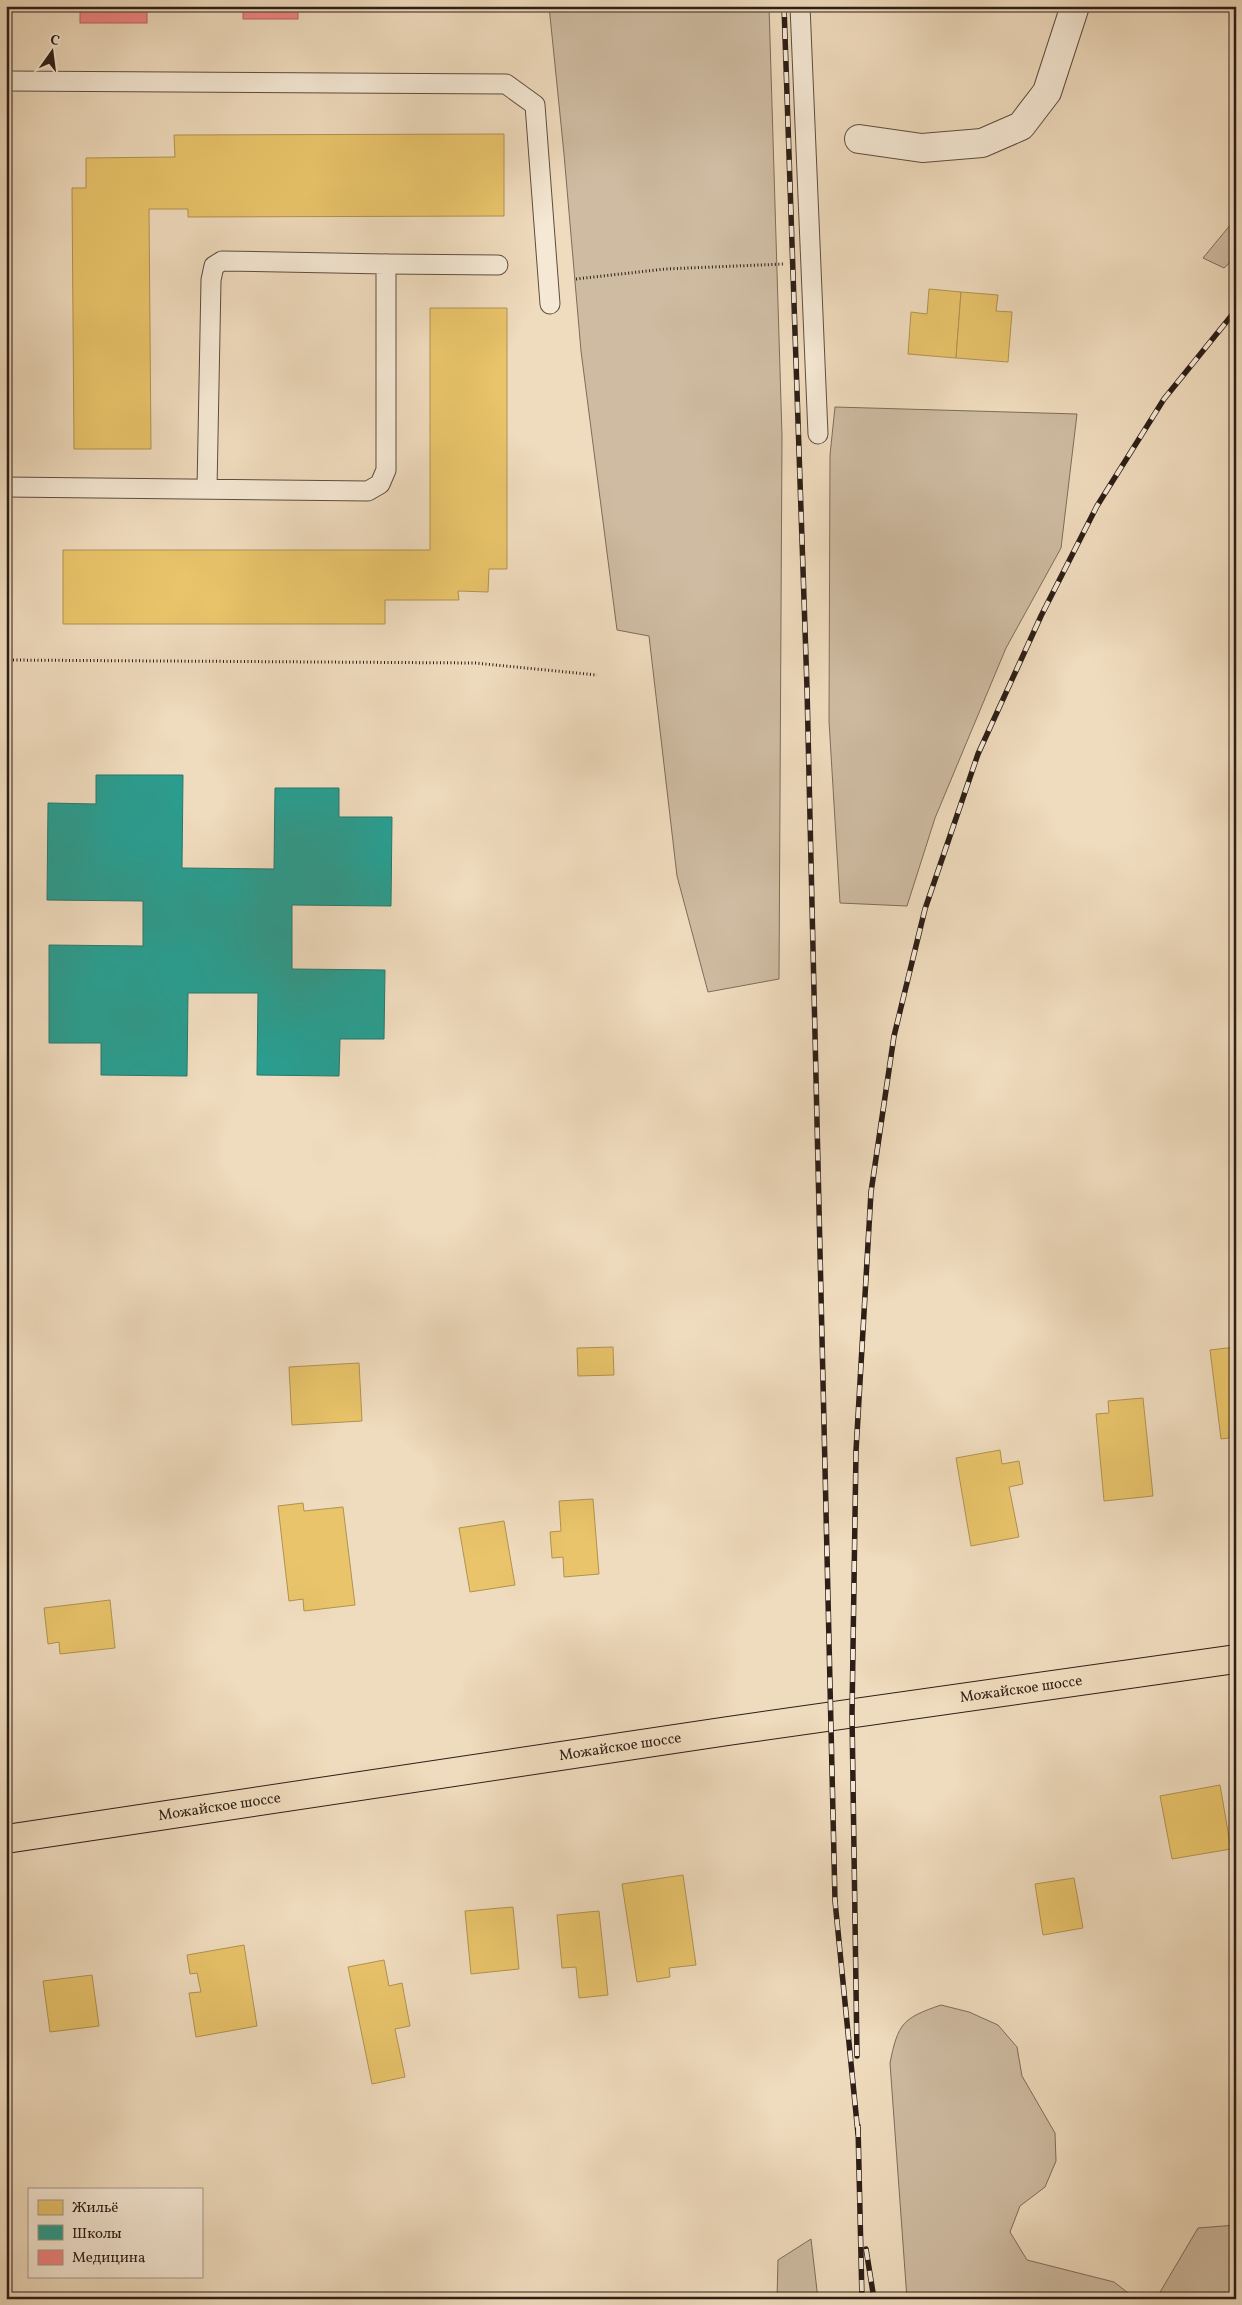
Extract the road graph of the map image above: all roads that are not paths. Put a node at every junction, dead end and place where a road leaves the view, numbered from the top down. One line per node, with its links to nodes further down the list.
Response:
1 (800, 6): 8 (lane)
2 (1075, 6): 4 (street)
3 (6, 81): 7 (lane)
4 (858, 138)
5 (386, 264): 6 (lane); 10 (lane); 10 (lane)
6 (498, 265)
7 (550, 304)
8 (818, 434)
9 (6, 487): 10 (lane)
10 (207, 489)
11 (1236, 1659): 12 (main road, Можайское шоссе)
12 (6, 1839)

